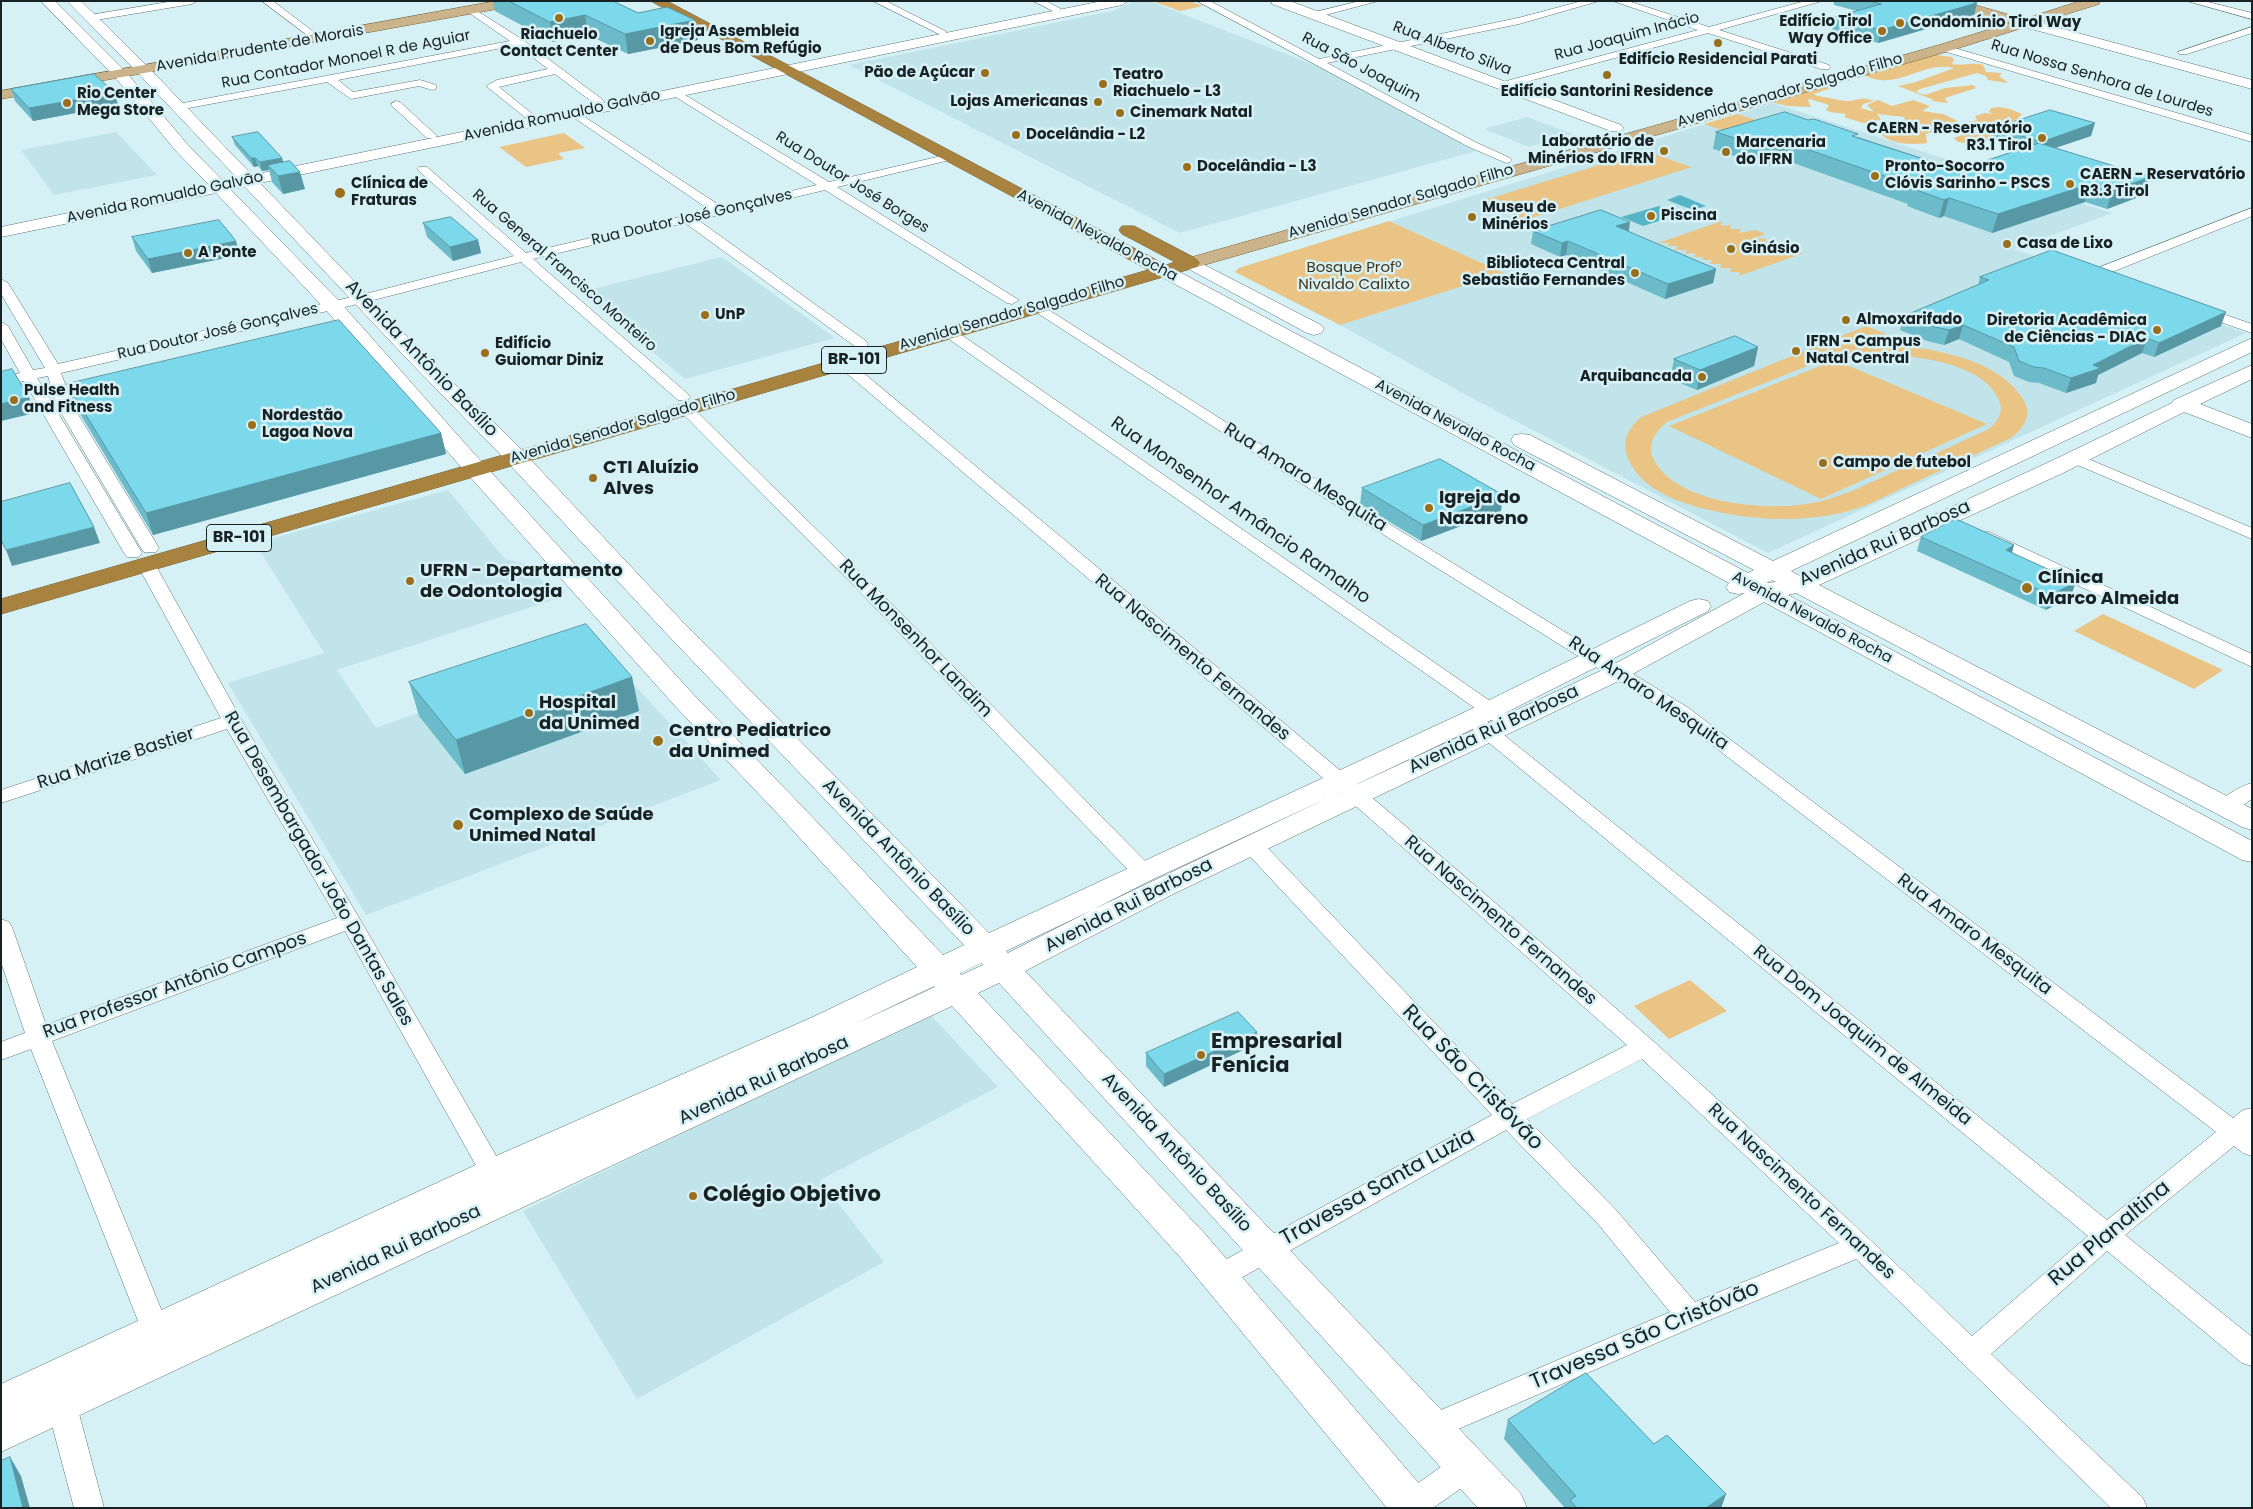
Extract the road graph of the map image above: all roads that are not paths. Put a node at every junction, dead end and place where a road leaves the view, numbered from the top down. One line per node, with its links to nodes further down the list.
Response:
1 (47, 1): 45 (main road, Avenida Antônio Basílio)
2 (73, 1): 30 (main road, Avenida Antônio Basílio)
3 (192, 1): 30 (street)
4 (267, 1): 35 (street)
5 (484, 1): 24 (main road, Avenida Prudente de Morais)
6 (519, 1): 24 (main road, Avenida Prudente de Morais)
7 (657, 1): 40 (highway, Avenida Nevaldo Rocha)
8 (878, 1): 34 (street)
9 (1038, 1): 25 (street)
10 (1094, 1): 25 (main road, Avenida Romualdo Galvão)
11 (1122, 1): 40 (main road, Avenida Romualdo Galvão)
12 (1202, 1): 41 (street, Rua São Joaquim)
13 (1277, 1): 27 (main road, Rua Alberto Silva)
14 (1373, 1): 27 (street)
15 (1594, 1): 37 (street)
16 (1618, 1): 32 (street)
17 (1817, 1): 32 (street, Rua Joaquim Inácio)
18 (1945, 1): 29 (main road)
19 (1975, 1): 31 (main road)
20 (2054, 1): 31 (main road)
21 (2094, 1): 31 (main road)
22 (2192, 1): 28 (street)
23 (2214, 1): 26 (street)
24 (465, 5): 35 (main road, Avenida Prudente de Morais); 36 (street); 42 (main road, Avenida Prudente de Morais)
25 (1056, 9): 34 (main road, Avenida Romualdo Galvão)
26 (2252, 11)
27 (1314, 15): 37 (main road, Rua Alberto Silva)
28 (2252, 16)
29 (2003, 17): 31 (main road); 43 (main road, Avenida Senador Salgado Filho)
30 (90, 18): 42 (main road, Avenida Antônio Basílio)
31 (2026, 18): 38 (main road, Avenida Senador Salgado Filho); 46 (main road); 50 (main road)
32 (1710, 30): 43 (street); 49 (street, Rua Joaquim Inácio)
33 (2252, 30): 39 (street)
34 (942, 32): 40 (main road, Avenida Romualdo Galvão)
35 (310, 33): 42 (main road, Avenida Prudente de Morais)
36 (519, 42): 44 (street); 47 (street, Rua Contador Monoel R de Aguiar)
37 (1400, 47): 41 (street); 49 (main road, Rua Alberto Silva)
38 (1944, 48): 62 (street, Rua Nossa Senhora de Lourdes); 70 (main road, Avenida Senador Salgado Filho)
39 (2182, 52)
40 (793, 62): 48 (highway, Avenida Nevaldo Rocha); 53 (main road, Avenida Romualdo Galvão); 55 (main road, Avenida Romualdo Galvão); 63 (highway, Avenida Nevaldo Rocha)
41 (1319, 62): 64 (street, Rua São Joaquim)
42 (140, 67): 45 (main road, Avenida Prudente de Morais); 57 (main road, Avenida Antônio Basílio)
43 (1826, 67): 60 (main road, Avenida Senador Salgado Filho)
44 (558, 70): 55 (street); 59 (street)
45 (117, 71): 51 (main road, Avenida Prudente de Morais); 54 (main road, Avenida Prudente de Morais); 67 (main road, Avenida Antônio Basílio)
46 (2252, 76)
47 (329, 78): 52 (street); 57 (street, Rua Contador Monoel R de Aguiar)
48 (834, 78)
49 (1503, 85): 60 (main road, Rua Alberto Silva)
50 (2252, 85)
51 (1, 88)
52 (432, 88)
53 (676, 92): 58 (main road, Avenida Romualdo Galvão); 68 (street, Rua Doutor José Borges)
54 (1, 95)
55 (599, 102): 59 (main road, Avenida Romualdo Galvão)
56 (396, 104): 61 (street)
57 (178, 107): 66 (main road, Avenida Antônio Basílio)
58 (574, 113): 66 (main road, Avenida Romualdo Galvão); 71 (street)
59 (530, 116): 61 (main road, Avenida Romualdo Galvão)
60 (1616, 128): 64 (main road, Avenida Senador Salgado Filho)
61 (431, 136): 66 (main road, Avenida Romualdo Galvão)
62 (2252, 139)
63 (950, 157): 68 (street, Rua Doutor José Gonçalves); 80 (highway, Avenida Nevaldo Rocha)
64 (1506, 160): 69 (main road, Avenida Senador Salgado Filho)
65 (423, 169): 79 (street, Rua General Francisco Monteiro)
66 (245, 178): 67 (main road, Avenida Romualdo Galvão); 73 (main road, Avenida Antônio Basílio)
67 (216, 184): 75 (main road, Avenida Romualdo Galvão); 77 (main road, Avenida Romualdo Galvão); 78 (main road, Avenida Antônio Basílio)
68 (826, 186): 71 (street, Rua Doutor José Gonçalves); 84 (street, Rua Doutor José Borges)
69 (1398, 189): 70 (main road); 80 (main road, Avenida Senador Salgado Filho)
70 (1416, 197): 80 (main road, Avenida Senador Salgado Filho)
71 (720, 211): 74 (street, Rua Doutor José Gonçalves)
72 (2252, 212): 82 (street)
73 (282, 217): 78 (main road); 83 (main road, Avenida Antônio Basílio)
74 (688, 219): 79 (street, Rua Doutor José Gonçalves); 92 (street)
75 (1, 223)
76 (1117, 224): 80 (highway, Avenida Nevaldo Rocha)
77 (1, 232)
78 (262, 232): 85 (main road, Avenida Antônio Basílio)
79 (525, 257): 83 (street, Rua Doutor José Gonçalves); 103 (street, Rua General Francisco Monteiro)
80 (1170, 262): 84 (highway, Avenida Senador Salgado Filho / BR-101); 86 (highway, Avenida Senador Salgado Filho / BR-101); 91 (main road, Avenida Nevaldo Rocha); 120 (main road, Avenida Nevaldo Rocha)
81 (1, 282): 98 (street)
82 (2140, 289)
83 (359, 295): 85 (street, Rua Doutor José Gonçalves); 96 (main road, Avenida Antônio Basílio)
84 (1012, 300): 92 (highway, Avenida Senador Salgado Filho / BR-101)
85 (329, 302): 94 (main road, Avenida Antônio Basílio); 98 (street, Rua Doutor José Gonçalves)
86 (1036, 306): 90 (highway, Avenida Senador Salgado Filho / BR-101); 125 (street, Rua Amaro Mesquita)
87 (2187, 306): 89 (street)
88 (1, 326): 100 (street)
89 (2252, 329)
90 (948, 332): 97 (highway, Avenida Senador Salgado Filho / BR-101); 127 (street, Rua Monsenhor Amâncio Ramalho)
91 (1332, 339)
92 (861, 344): 103 (highway, Avenida Senador Salgado Filho / BR-101)
93 (2252, 344): 95 (main road, Avenida Rui Barbosa)
94 (368, 345): 96 (main road); 113 (main road, Avenida Antônio Basílio)
95 (2226, 357): 99 (main road); 109 (main road, Avenida Rui Barbosa)
96 (417, 358): 110 (main road, Avenida Antônio Basílio)
97 (843, 363): 103 (highway, Avenida Senador Salgado Filho / BR-101); 128 (street, Rua Nascimento Fernandes)
98 (52, 366): 100 (street, Rua Doutor José Gonçalves); 106 (street)
99 (2252, 370): 104 (main road, Avenida Rui Barbosa)
100 (26, 372): 101 (street, Rua Doutor José Gonçalves); 102 (street, Rua Doutor José Gonçalves); 107 (street)
101 (1, 374)
102 (1, 382)
103 (684, 403): 110 (highway, Avenida Senador Salgado Filho / BR-101); 135 (street, Rua Monsenhor Landim)
104 (2181, 404): 108 (main road); 112 (main road, Avenida Rui Barbosa)
105 (1464, 410): 120 (main road, Avenida Nevaldo Rocha)
106 (74, 420): 107 (street); 115 (street)
107 (57, 424): 116 (street)
108 (2252, 432)
109 (2028, 450): 111 (main road, Avenida Rui Barbosa); 112 (main road)
110 (512, 453): 113 (highway, Avenida Senador Salgado Filho / BR-101); 138 (main road, Avenida Antônio Basílio)
111 (2000, 462): 114 (main road); 120 (main road, Avenida Rui Barbosa)
112 (2065, 463): 114 (main road, Avenida Rui Barbosa); 118 (street)
113 (472, 465): 119 (highway, Avenida Senador Salgado Filho / BR-101); 139 (main road, Avenida Antônio Basílio)
114 (2030, 479): 117 (main road, Avenida Rui Barbosa)
115 (130, 513): 116 (street); 119 (street)
116 (113, 518): 119 (street)
117 (1962, 524): 121 (main road, Avenida Rui Barbosa); 124 (street)
118 (2252, 534)
119 (143, 555): 122 (highway, Avenida Senador Salgado Filho / BR-101); 123 (highway, Avenida Senador Salgado Filho / BR-101); 126 (street, Rua Desembargador João Dantas Sales)
120 (1761, 582): 121 (main road, Avenida Rui Barbosa); 125 (main road, Avenida Rui Barbosa); 134 (main road, Avenida Nevaldo Rocha)
121 (1799, 585): 131 (main road, Avenida Nevaldo Rocha)
122 (1, 591)
123 (1, 607)
124 (2252, 661)
125 (1607, 665): 127 (main road, Avenida Rui Barbosa); 144 (street, Rua Amaro Mesquita)
126 (232, 721): 130 (street, Rua Marize Bastier); 136 (street, Rua Desembargador João Dantas Sales)
127 (1490, 721): 128 (main road, Avenida Rui Barbosa); 146 (street, Rua Dom Joaquim de Almeida)
128 (1347, 788): 133 (main road, Avenida Rui Barbosa); 135 (main road, Avenida Rui Barbosa); 141 (street, Rua Nascimento Fernandes)
129 (2252, 790): 131 (street)
130 (1, 797)
131 (2225, 807): 132 (main road, Avenida Nevaldo Rocha)
132 (2252, 821)
133 (1250, 844): 138 (main road, Avenida Rui Barbosa); 143 (street, Rua São Cristóvão)
134 (2252, 853)
135 (1143, 872): 138 (main road, Avenida Rui Barbosa)
136 (350, 921): 140 (street, Rua Professor Antônio Campos); 145 (street, Rua Desembargador João Dantas Sales)
137 (1, 927): 140 (street)
138 (995, 959): 139 (main road, Avenida Rui Barbosa); 148 (main road, Avenida Antônio Basílio)
139 (948, 981): 145 (main road, Avenida Rui Barbosa); 149 (main road, Avenida Antônio Basílio); 155 (main road, Avenida Rui Barbosa)
140 (38, 1036): 142 (street, Rua Professor Antônio Campos); 151 (street)
141 (1644, 1047): 143 (street, Travessa Santa Luzia); 147 (street, Rua Nascimento Fernandes)
142 (1, 1051)
143 (1509, 1117): 148 (street, Travessa Santa Luzia); 150 (street, Rua São Cristóvão)
144 (2246, 1132): 146 (street, Rua Planaltina)
145 (493, 1173): 151 (main road, Avenida Rui Barbosa)
146 (2107, 1235): 152 (street, Rua Planaltina); 153 (street, Rua Dom Joaquim de Almeida)
147 (1860, 1246): 150 (street, Travessa São Cristóvão); 152 (street, Rua Nascimento Fernandes)
148 (1265, 1250): 149 (street, Travessa Santa Luzia); 156 (main road, Avenida Antônio Basílio)
149 (1220, 1276): 159 (main road, Avenida Antônio Basílio)
150 (1690, 1316): 156 (street, Travessa São Cristóvão)
151 (156, 1331): 154 (main road, Avenida Rui Barbosa)
152 (1971, 1354): 162 (street, Rua Nascimento Fernandes)
153 (2252, 1354)
154 (1, 1403)
155 (62, 1406): 157 (main road, Avenida Rui Barbosa); 160 (street)
156 (1430, 1428): 158 (main road, Avenida Antônio Basílio)
157 (1, 1434)
158 (1466, 1467): 159 (street); 161 (main road, Avenida Antônio Basílio)
159 (1411, 1507)
160 (89, 1508)
161 (1506, 1508)
162 (2132, 1508)

